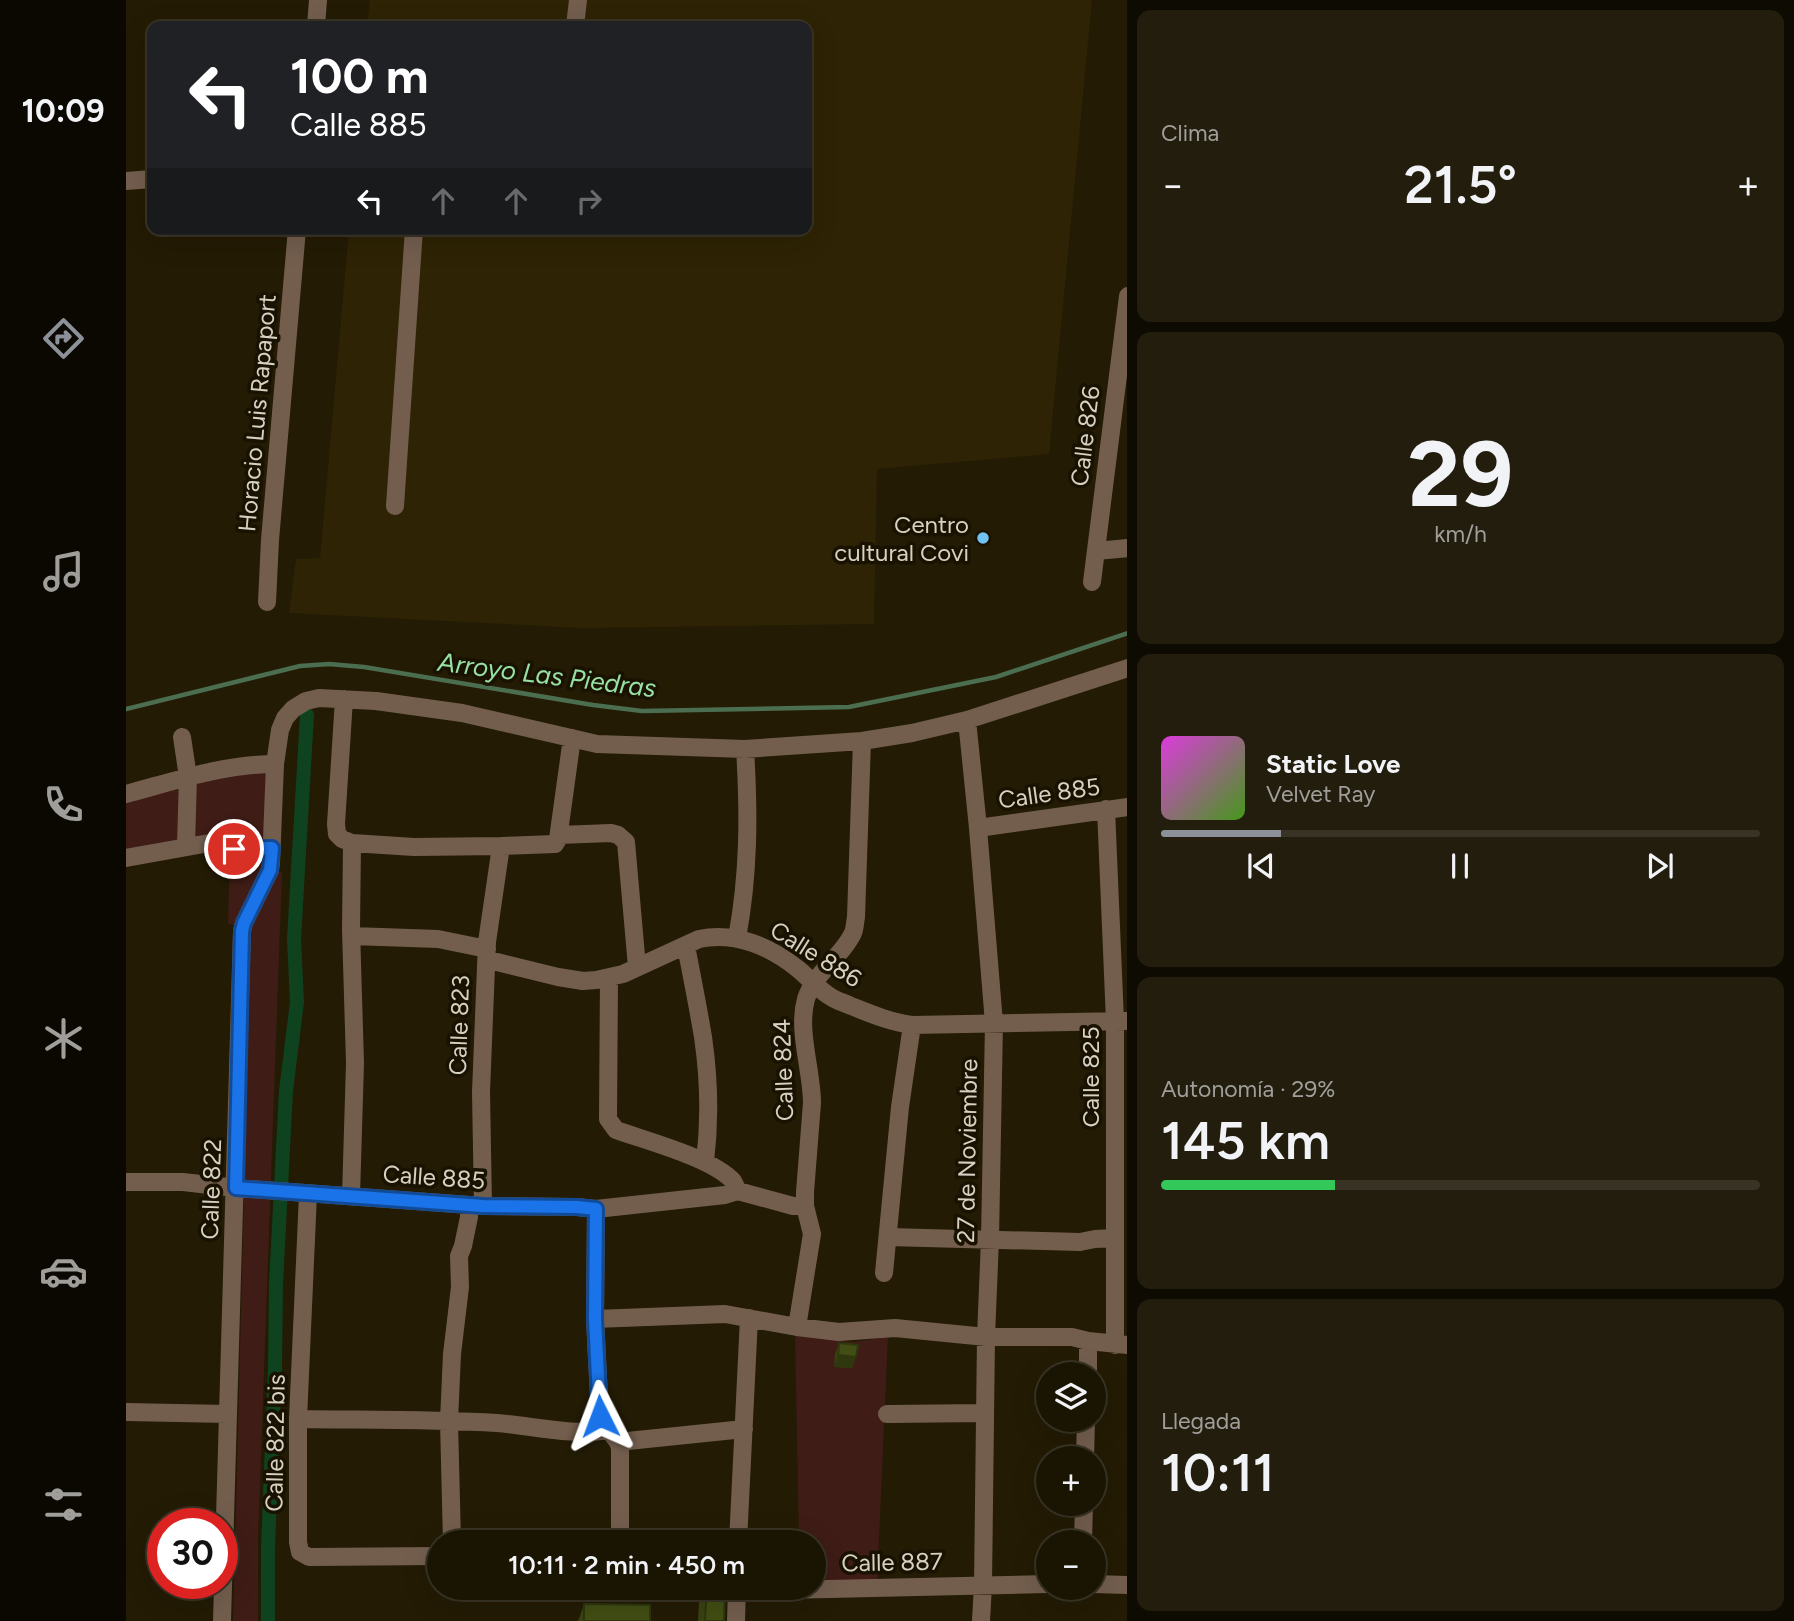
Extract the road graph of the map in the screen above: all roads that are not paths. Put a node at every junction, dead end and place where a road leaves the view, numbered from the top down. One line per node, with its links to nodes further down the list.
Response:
1 (318, 0): 3 (street)
2 (578, 0): 4 (street)
3 (316, 21)
4 (576, 21)
5 (147, 179): 6 (street)
6 (126, 181)
7 (296, 235): 14 (street, Horacio Luis Rapaport)
8 (414, 235): 10 (street)
9 (1127, 296): 12 (street, Calle 826)
10 (395, 506)
11 (1127, 548): 12 (street)
12 (1096, 551): 13 (street, Calle 826)
13 (1092, 582)
14 (267, 602)
15 (1127, 668): 17 (street, Calle 822)
16 (344, 699): 19 (street, Calle 822); 22 (street, Calle 822); 29 (street)
17 (967, 720): 20 (street, Calle 822); 27 (street, 27 de Noviembre)
18 (182, 737): 23 (street)
19 (572, 738): 21 (street, Calle 822); 28 (street)
20 (862, 741): 21 (street, Calle 822); 40 (street, Calle 824)
21 (745, 749): 35 (street)
22 (275, 764): 23 (street); 32 (street, Calle 822)
23 (188, 778): 24 (street); 30 (street)
24 (126, 794)
25 (1127, 807): 26 (street, Calle 885)
26 (1106, 809): 27 (street, Calle 885); 41 (street, Calle 825)
27 (978, 828): 42 (street, 27 de Noviembre)
28 (559, 835): 31 (street); 38 (street)
29 (352, 843): 31 (street); 34 (street)
30 (186, 845): 32 (street); 33 (street)
31 (500, 846): 37 (street, Calle 823)
32 (272, 848): 46 (street, Calle 822)
33 (126, 858)
34 (352, 936): 37 (street, Calle 886); 49 (street)
35 (737, 938): 36 (street, Calle 886); 40 (street, Calle 886)
36 (686, 946): 38 (street, Calle 886); 44 (street)
37 (487, 955): 39 (street, Calle 886); 50 (street, Calle 823)
38 (637, 967): 39 (street, Calle 886)
39 (609, 978): 44 (street)
40 (814, 983): 43 (street, Calle 886); 51 (street, Calle 824)
41 (1121, 1021): 42 (street, Calle 886); 54 (street, Calle 825)
42 (994, 1023): 43 (street, Calle 886); 55 (street, 27 de Noviembre)
43 (912, 1025): 53 (street)
44 (705, 1161): 47 (street)
45 (126, 1182): 46 (street, Calle 885)
46 (236, 1188): 48 (street, Calle 885); 66 (street, Calle 822)
47 (738, 1191): 51 (street); 52 (street, Calle 885)
48 (302, 1193): 49 (street, Calle 885); 68 (street, Calle 822 bis)
49 (351, 1196): 50 (street, Calle 885)
50 (476, 1205): 52 (street, Calle 885); 69 (street, Calle 823)
51 (805, 1206): 59 (street, Calle 824)
52 (596, 1209): 58 (street)
53 (888, 1237): 55 (street); 56 (street)
54 (1115, 1238): 55 (street); 62 (street, Calle 825)
55 (990, 1239): 60 (street, 27 de Noviembre)
56 (884, 1273)
57 (749, 1318): 58 (street); 59 (street); 70 (street)
58 (595, 1319): 71 (street)
59 (797, 1327): 60 (street)
60 (986, 1337): 61 (street); 65 (street, 27 de Noviembre)
61 (1088, 1341): 62 (street); 63 (street)
62 (1121, 1345)
63 (1087, 1362)
64 (126, 1412): 66 (street)
65 (984, 1413): 67 (street); 78 (street, 27 de Noviembre)
66 (228, 1414): 82 (street, Calle 822)
67 (887, 1414)
68 (298, 1419): 69 (street); 75 (street, Calle 822 bis)
69 (449, 1421): 71 (street); 72 (street, Calle 823)
70 (744, 1430): 71 (street); 74 (street)
71 (613, 1436): 73 (street)
72 (452, 1530)
73 (620, 1530)
74 (739, 1530)
75 (427, 1556)
76 (1036, 1584): 78 (street, Calle 887)
77 (1106, 1584): 79 (street)
78 (983, 1585): 80 (street, Calle 887); 84 (street)
79 (1127, 1585)
80 (826, 1588)
81 (737, 1600): 83 (street)
82 (222, 1621)
83 (736, 1621)
84 (981, 1621)

